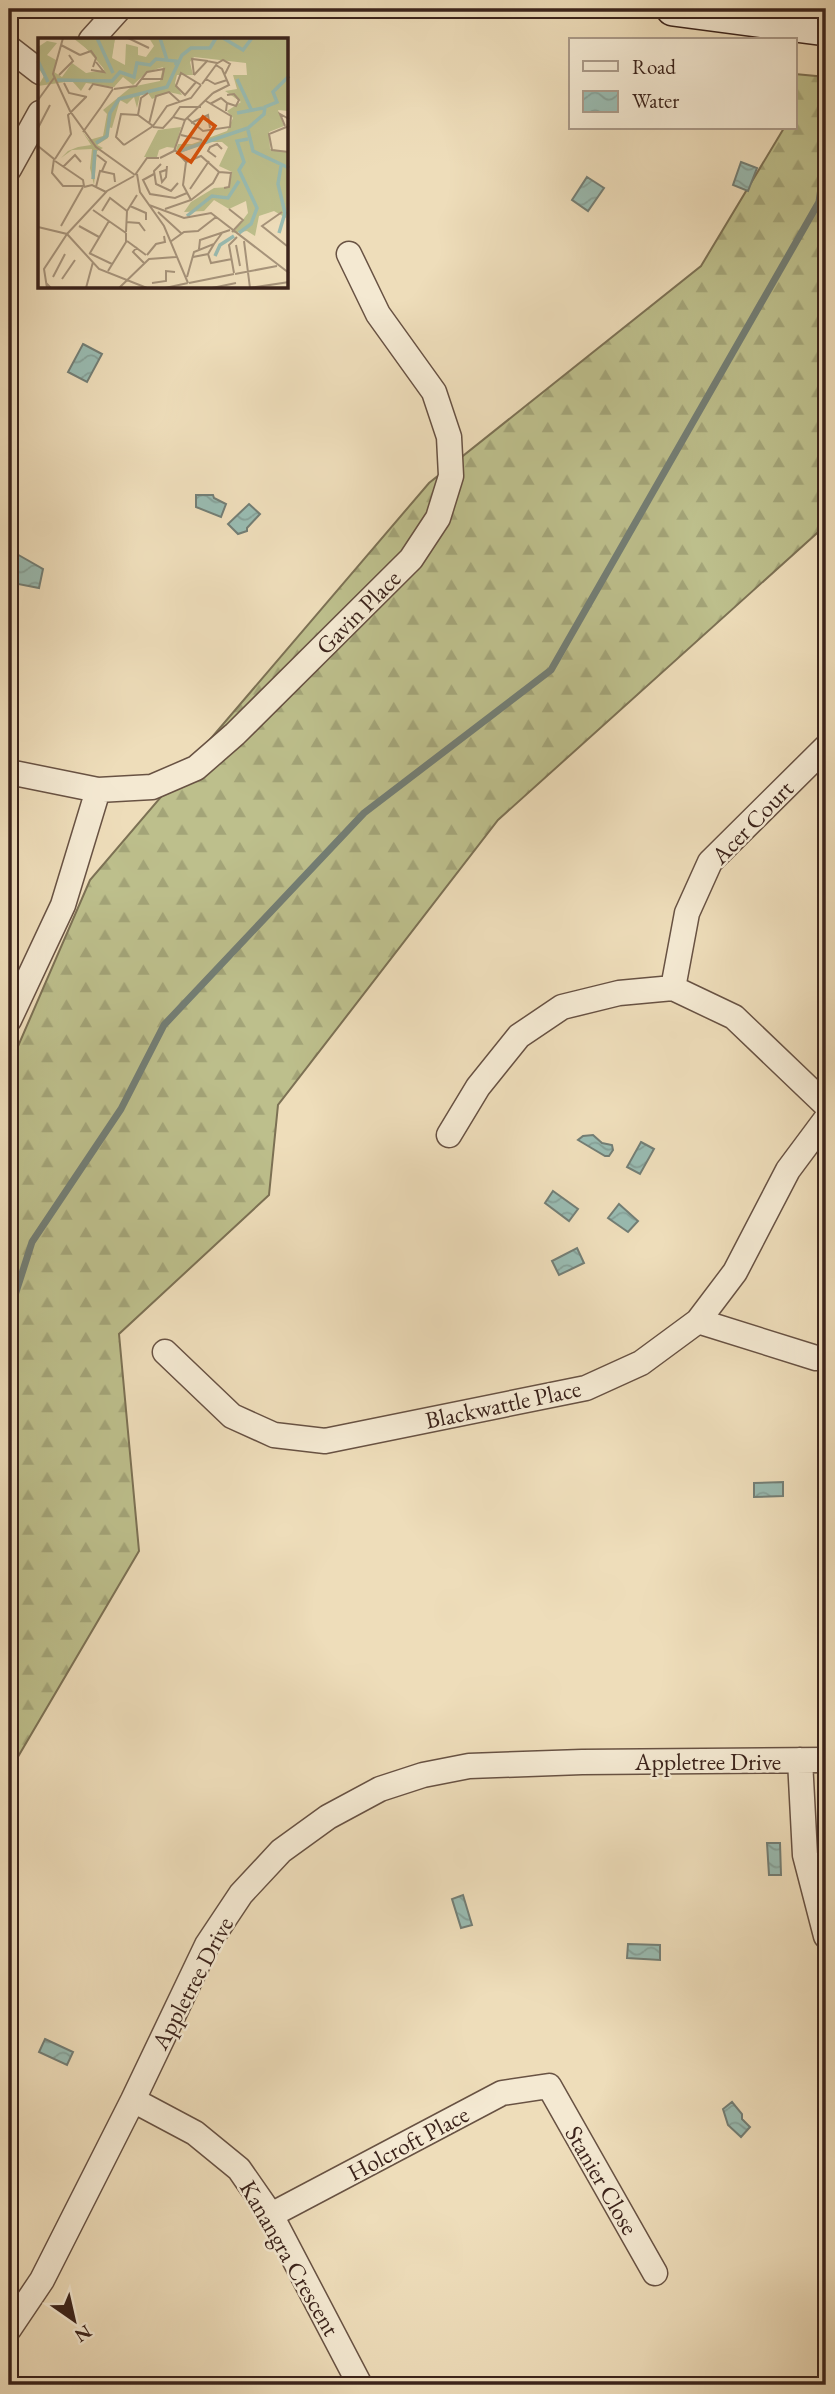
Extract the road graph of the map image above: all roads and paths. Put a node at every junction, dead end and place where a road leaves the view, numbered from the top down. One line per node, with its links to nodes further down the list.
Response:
1 (118, 9): 4 (street)
2 (673, 9): 3 (main road)
3 (826, 29)
4 (93, 38)
5 (9, 48): 6 (street)
6 (38, 70)
7 (38, 117): 8 (street)
8 (9, 169)
9 (349, 254): 12 (street, Gavin Place)
10 (826, 747): 13 (street, Acer Court)
11 (9, 772): 12 (street, Gavin Place)
12 (98, 790): 14 (street)
13 (673, 988): 15 (street); 17 (street)
14 (9, 1020)
15 (826, 1105)
16 (826, 1119): 18 (street, Blackwattle Place)
17 (449, 1135)
18 (698, 1321): 19 (street, Blackwattle Place); 20 (street)
19 (165, 1352)
20 (826, 1358)
21 (800, 1760): 22 (street, Appletree Drive); 23 (street); 25 (street, Appletree Drive)
22 (826, 1760)
23 (826, 1936)
24 (549, 2086): 26 (street, Holcroft Place); 27 (street, Stanier Close)
25 (133, 2101): 26 (street, Kanangra Crescent); 28 (street, Appletree Drive)
26 (271, 2215): 29 (street, Kanangra Crescent)
27 (655, 2273)
28 (9, 2329)
29 (360, 2385)

